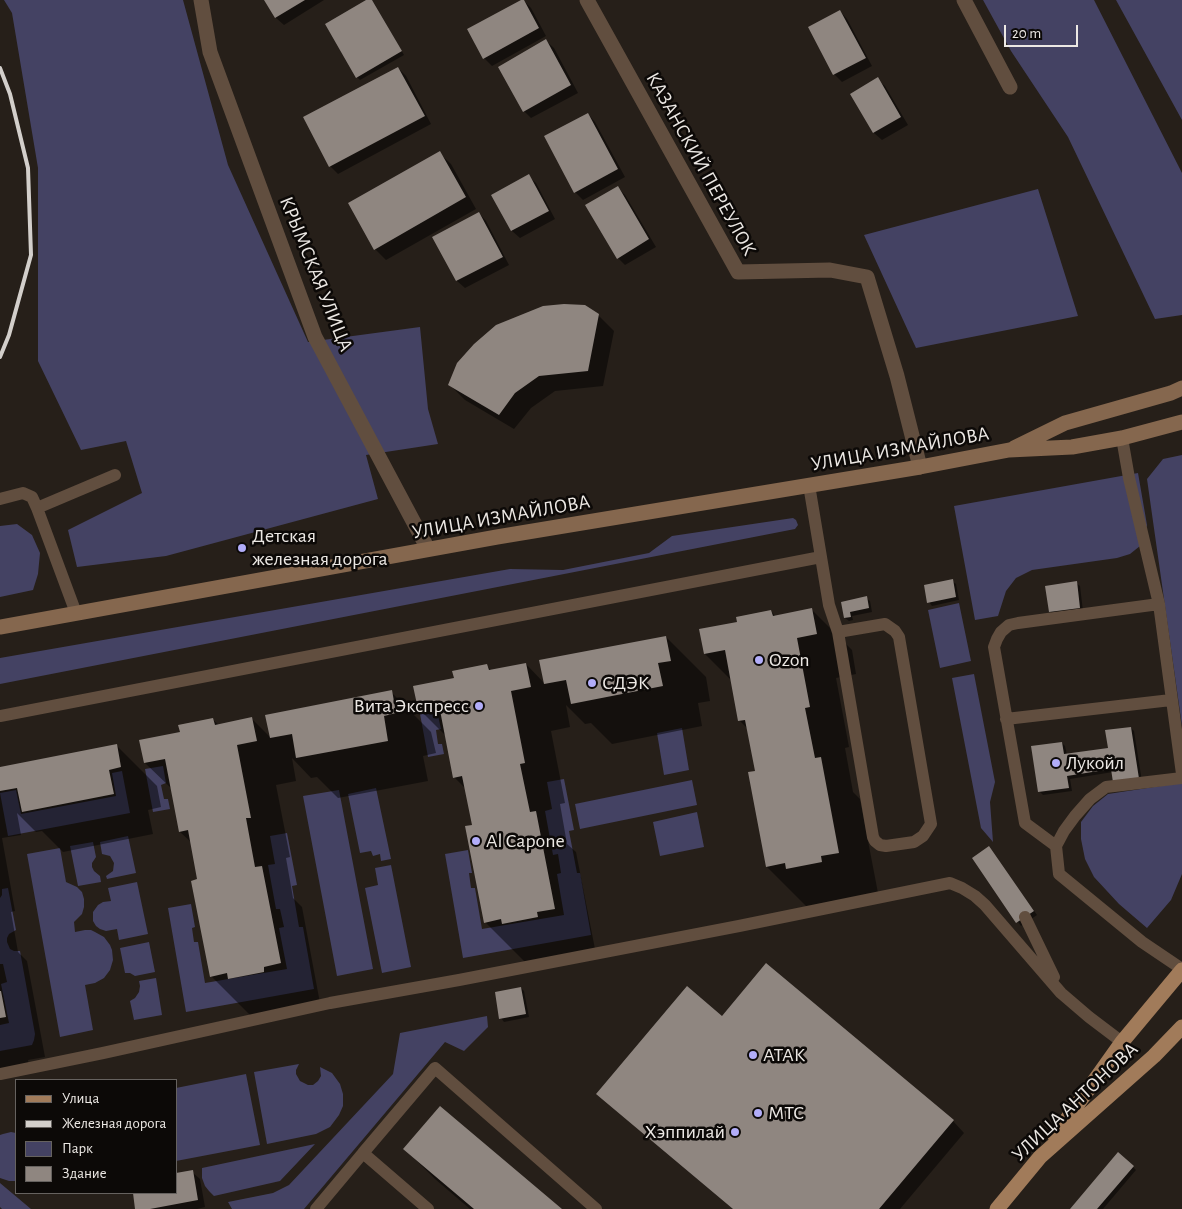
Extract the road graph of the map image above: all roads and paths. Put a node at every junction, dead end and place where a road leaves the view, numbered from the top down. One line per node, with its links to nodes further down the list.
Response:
1 (201, 0): 14 (street, КРЫМСКАЯ УЛИЦА)
2 (587, 0): 9 (street, КАЗАНСКИЙ ПЕРЕУЛОК)
3 (964, 0): 4 (street)
4 (1010, 87)
5 (1178, 391): 8 (main road, УЛИЦА ИЗМАЙЛОВА)
6 (1182, 422): 7 (main road, УЛИЦА ИЗМАЙЛОВА)
7 (1122, 438): 8 (main road, УЛИЦА ИЗМАЙЛОВА); 16 (lane)
8 (1009, 450): 9 (main road, УЛИЦА ИЗМАЙЛОВА)
9 (920, 467): 11 (main road, УЛИЦА ИЗМАЙЛОВА)
10 (115, 475): 13 (lane)
11 (809, 485): 14 (main road, УЛИЦА ИЗМАЙЛОВА); 15 (lane)
12 (0, 498): 13 (lane)
13 (37, 508): 17 (lane)
14 (428, 549): 17 (main road, УЛИЦА ИЗМАЙЛОВА)
15 (821, 556): 19 (lane); 21 (lane)
16 (1159, 604): 20 (lane); 22 (lane)
17 (76, 613): 18 (main road, УЛИЦА ИЗМАЙЛОВА)
18 (0, 627)
19 (838, 632): 19 (lane)
20 (1172, 700): 22 (lane); 23 (lane)
21 (0, 716)
22 (1006, 719): 24 (lane)
23 (1182, 776): 24 (lane)
24 (1056, 846): 26 (lane)
25 (1025, 917): 27 (lane)
26 (1182, 970): 29 (main road)
27 (1061, 993): 29 (lane); 30 (lane)
28 (1182, 1027): 32 (main road, УЛИЦА АНТОНОВА)
29 (1122, 1042): 32 (main road)
30 (0, 1074)
31 (362, 1154): 33 (lane); 34 (lane); 35 (lane)
32 (1040, 1157): 36 (main road, УЛИЦА АНТОНОВА)
33 (316, 1209)
34 (428, 1209)
35 (596, 1209)
36 (997, 1209)

